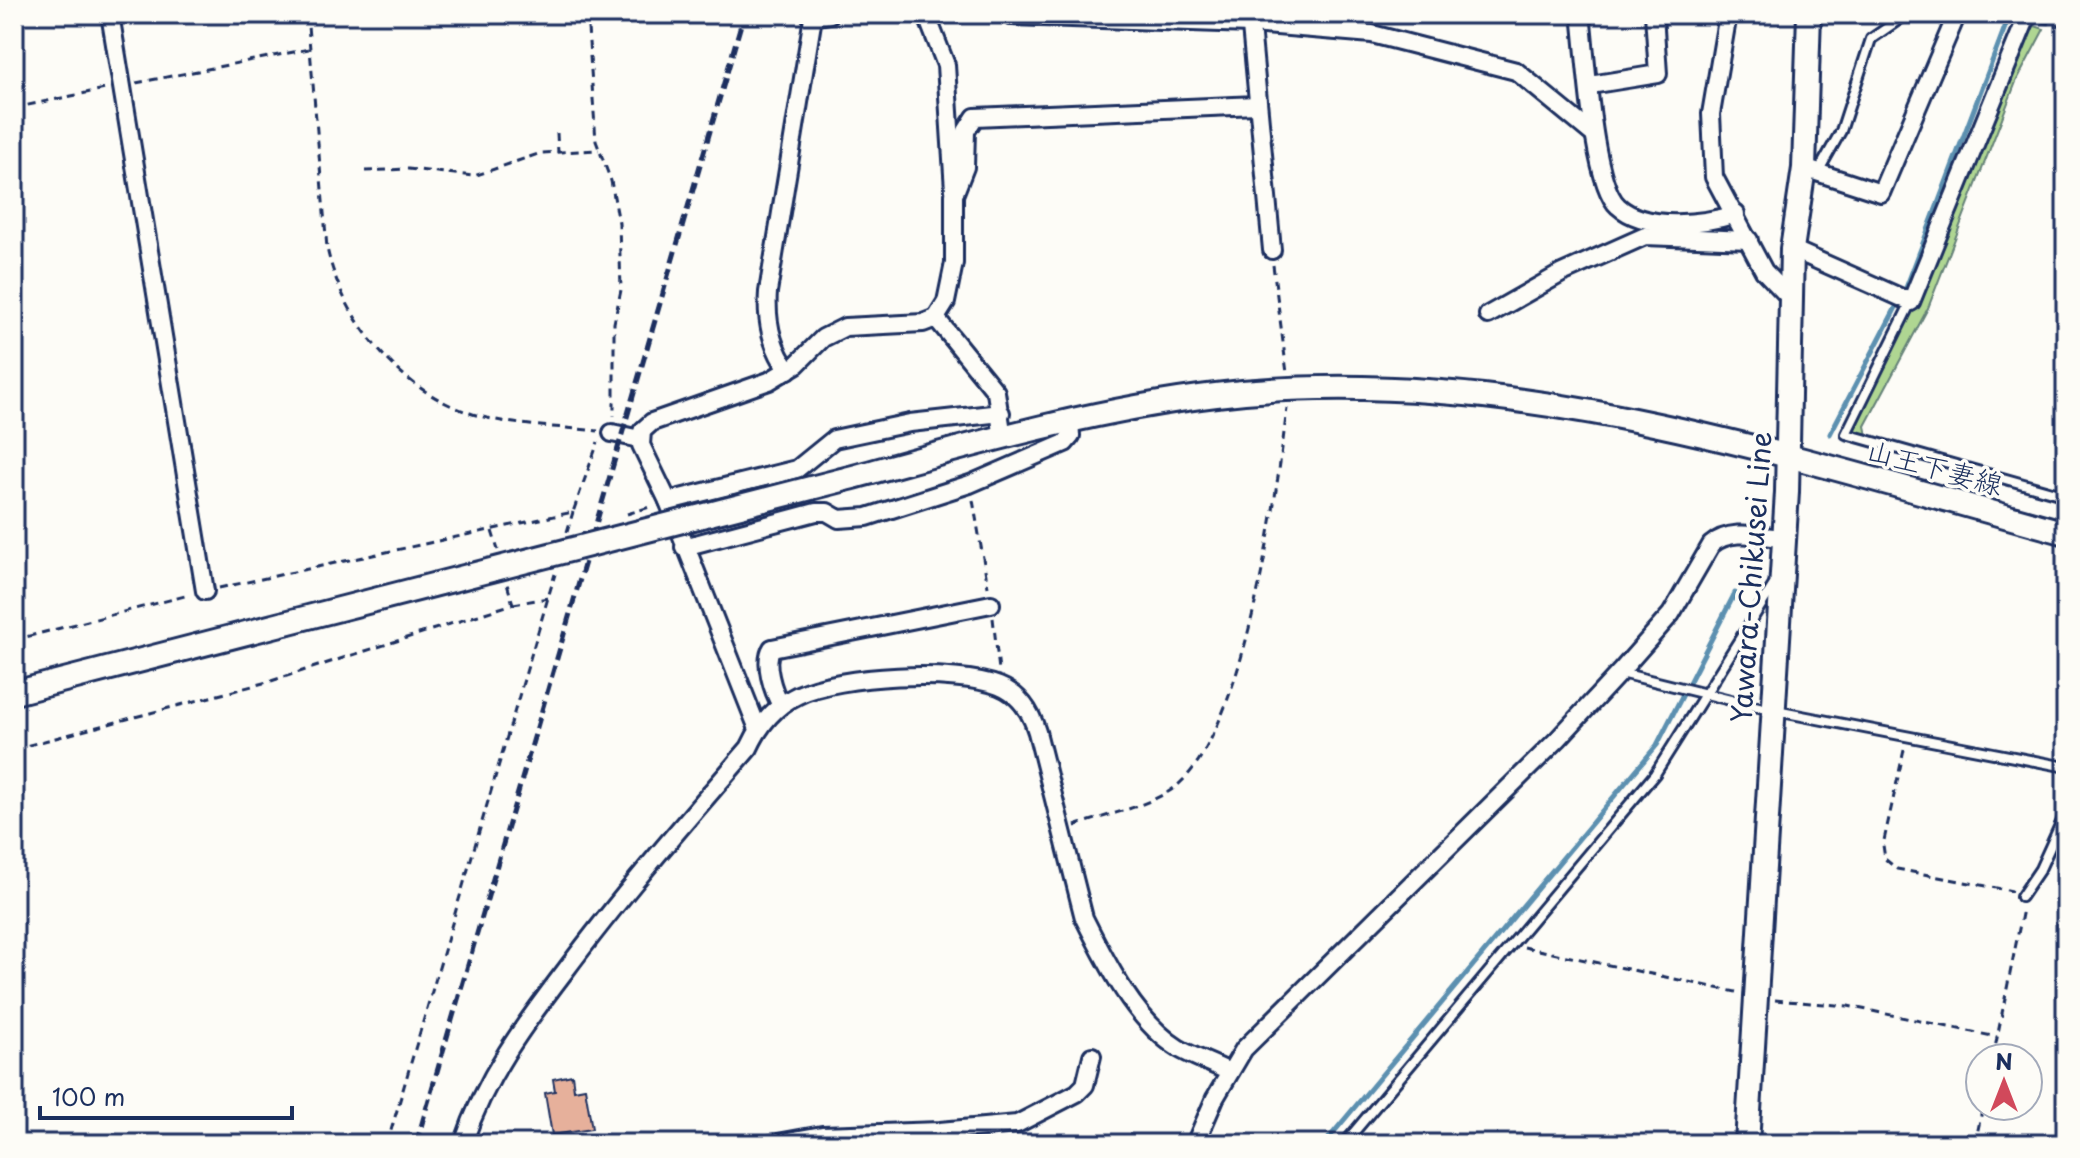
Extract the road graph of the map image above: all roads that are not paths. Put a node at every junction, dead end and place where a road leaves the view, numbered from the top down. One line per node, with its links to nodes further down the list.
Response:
1 (110, 14): 42 (street)
2 (830, 14): 10 (street)
3 (926, 14): 17 (street)
4 (1581, 14): 14 (street)
5 (1654, 14): 14 (street)
6 (1728, 14): 21 (street)
7 (1809, 14): 19 (street, Yawara-Chikusei Line)
8 (1907, 14): 19 (lane)
9 (1957, 14): 19 (street)
10 (813, 16): 29 (street)
11 (1011, 16): 13 (street)
12 (2027, 16): 26 (street)
13 (1250, 19): 15 (street); 18 (street)
14 (1590, 85): 18 (street)
15 (1257, 105): 16 (street); 24 (street)
16 (975, 117): 17 (street); 20 (street)
17 (950, 119): 20 (street)
18 (1594, 135): 21 (street)
19 (1811, 170): 23 (street, Yawara-Chikusei Line)
20 (954, 195): 28 (street)
21 (1736, 214): 22 (street)
22 (1749, 240): 25 (street); 27 (street)
23 (1792, 249): 25 (street, Yawara-Chikusei Line); 26 (street)
24 (1272, 250)
25 (1789, 297): 35 (street, Yawara-Chikusei Line)
26 (1911, 302): 36 (lane)
27 (1488, 315)
28 (936, 318): 29 (street); 30 (street)
29 (788, 370): 34 (street)
30 (1001, 413): 33 (street); 37 (street)
31 (1070, 421): 33 (street, 山王下妻線); 35 (street, 山王下妻線); 40 (street)
32 (612, 433): 34 (street)
33 (1003, 438): 45 (street, 山王下妻線, bridge)
34 (640, 439): 37 (street)
35 (1788, 458): 38 (street, 山王下妻線); 39 (street, Yawara-Chikusei Line)
36 (2066, 496)
37 (668, 501): 40 (street)
38 (2066, 533)
39 (1782, 538): 41 (street, Yawara-Chikusei Line); 44 (street)
40 (684, 547): 49 (street)
41 (1780, 576): 46 (lane); 48 (street, Yawara-Chikusei Line)
42 (205, 591)
43 (991, 604): 47 (street)
44 (1620, 672): 46 (lane); 54 (street)
45 (14, 693)
46 (1709, 694): 48 (lane); 59 (lane)
47 (781, 705): 49 (street); 54 (street)
48 (1771, 710): 50 (lane); 60 (street, Yawara-Chikusei Line)
49 (758, 729): 56 (street)
50 (2066, 767)
51 (2066, 812): 52 (lane)
52 (2021, 897)
53 (1092, 1056): 55 (street)
54 (1229, 1072): 58 (street)
55 (914, 1138): 57 (street)
56 (463, 1144)
57 (772, 1144)
58 (1195, 1144)
59 (1344, 1144)
60 (1747, 1144)

